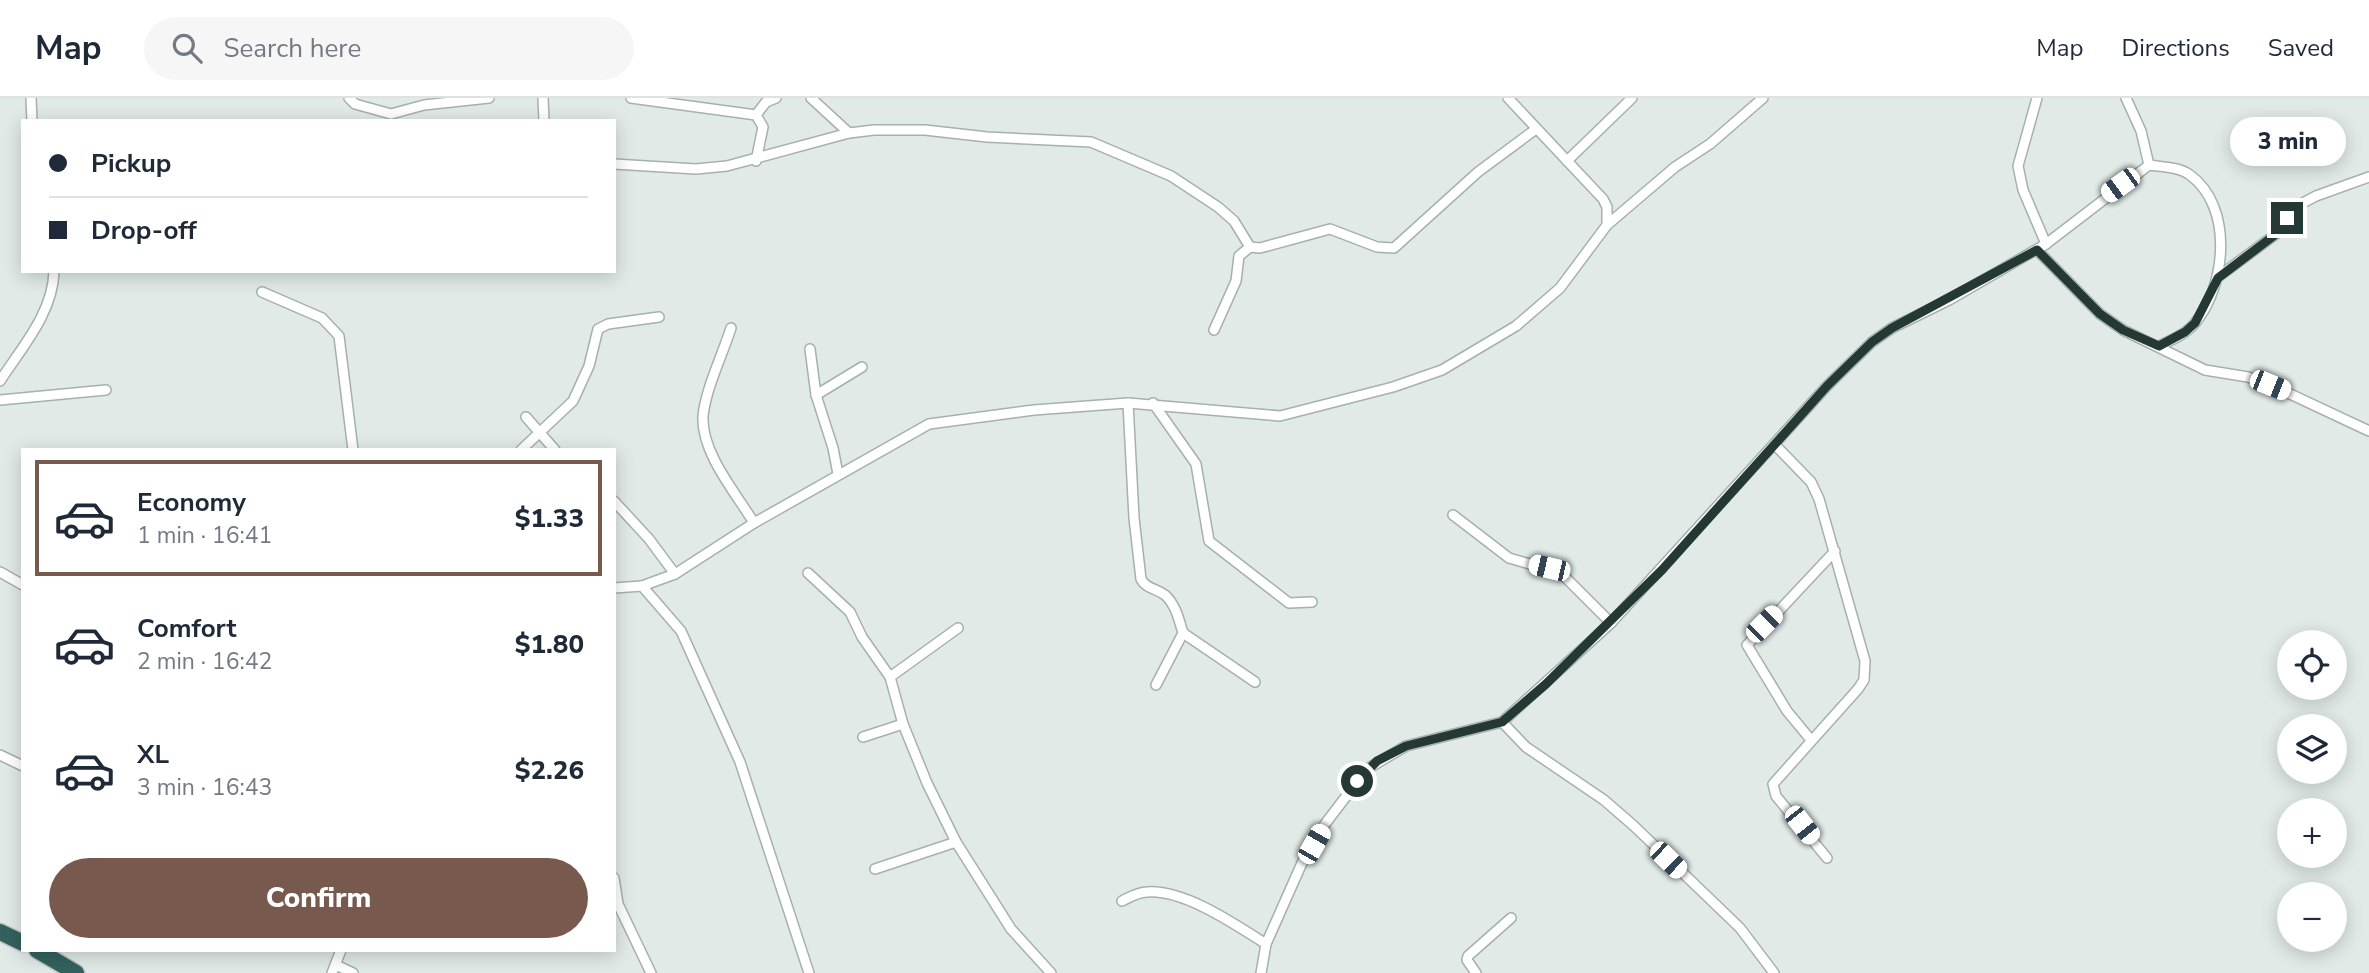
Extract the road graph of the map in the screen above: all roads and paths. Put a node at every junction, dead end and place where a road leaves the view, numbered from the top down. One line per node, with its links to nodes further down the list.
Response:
1 (31, 98): 16 (street)
2 (349, 98): 15 (street)
3 (489, 98): 15 (street)
4 (543, 98): 17 (street)
5 (631, 98): 13 (street)
6 (776, 98): 14 (street)
7 (811, 98): 19 (street)
8 (1632, 98): 21 (street)
9 (1763, 98): 25 (street)
10 (2037, 98): 26 (street)
11 (2126, 98): 23 (street)
12 (1511, 99): 18 (street)
13 (657, 101): 14 (street)
14 (756, 115): 20 (street)
15 (395, 117)
16 (32, 119)
17 (544, 119)
18 (1536, 129): 21 (street); 27 (street)
19 (849, 133): 20 (street); 27 (street)
20 (756, 161): 22 (street)
21 (1567, 161): 25 (street)
22 (616, 164)
23 (2149, 165): 26 (street); 30 (street)
24 (2369, 177): 30 (street)
25 (1607, 225): 43 (street)
26 (2046, 244): 28 (street)
27 (1250, 247): 34 (street)
28 (2037, 250): 35 (street); 47 (street)
29 (54, 273): 38 (street)
30 (2218, 278): 35 (street)
31 (262, 292): 48 (street)
32 (659, 317): 46 (street)
33 (731, 328): 54 (street)
34 (1214, 330)
35 (2159, 346): 45 (street)
36 (810, 349): 40 (street)
37 (862, 367): 40 (street)
38 (0, 381)
39 (106, 390): 41 (street)
40 (816, 395): 51 (street)
41 (0, 400)
42 (1128, 402): 43 (street); 51 (street); 65 (street)
43 (1153, 404): 62 (street)
44 (526, 417): 46 (street)
45 (2369, 431)
46 (540, 434): 49 (street); 50 (street)
47 (1776, 446): 55 (street); 63 (street)
48 (353, 448)
49 (522, 448)
50 (553, 448)
51 (838, 474): 54 (street)
52 (616, 503): 58 (street)
53 (1453, 515): 63 (street)
54 (754, 523): 58 (street)
55 (1835, 551): 72 (street); 72 (street)
56 (0, 572): 59 (street)
57 (808, 573): 66 (street)
58 (675, 574): 60 (street)
59 (21, 584)
60 (642, 586): 61 (street); 90 (street)
61 (616, 588)
62 (1312, 602)
63 (1611, 623): 69 (street)
64 (958, 628): 66 (street)
65 (1183, 633): 67 (street); 68 (street)
66 (890, 677): 70 (street)
67 (1255, 682)
68 (1156, 685)
69 (1502, 722): 83 (street); 94 (street)
70 (903, 724): 71 (street); 75 (street)
71 (863, 737)
72 (1811, 740): 76 (street)
73 (0, 755): 74 (street)
74 (21, 765)
75 (956, 842): 77 (street); 91 (street)
76 (1827, 858)
77 (875, 869)
78 (616, 891): 89 (street)
79 (1122, 901): 83 (street)
80 (1511, 918): 93 (street)
81 (0, 932): 82 (highway)
82 (21, 942)
83 (1266, 944): 92 (street)
84 (44, 952): 87 (highway)
85 (340, 952): 86 (street)
86 (334, 969): 88 (street)
87 (76, 973)
88 (354, 973)
89 (651, 973)
90 (809, 973)
91 (1051, 973)
92 (1261, 973)
93 (1476, 973)
94 (1774, 973)

